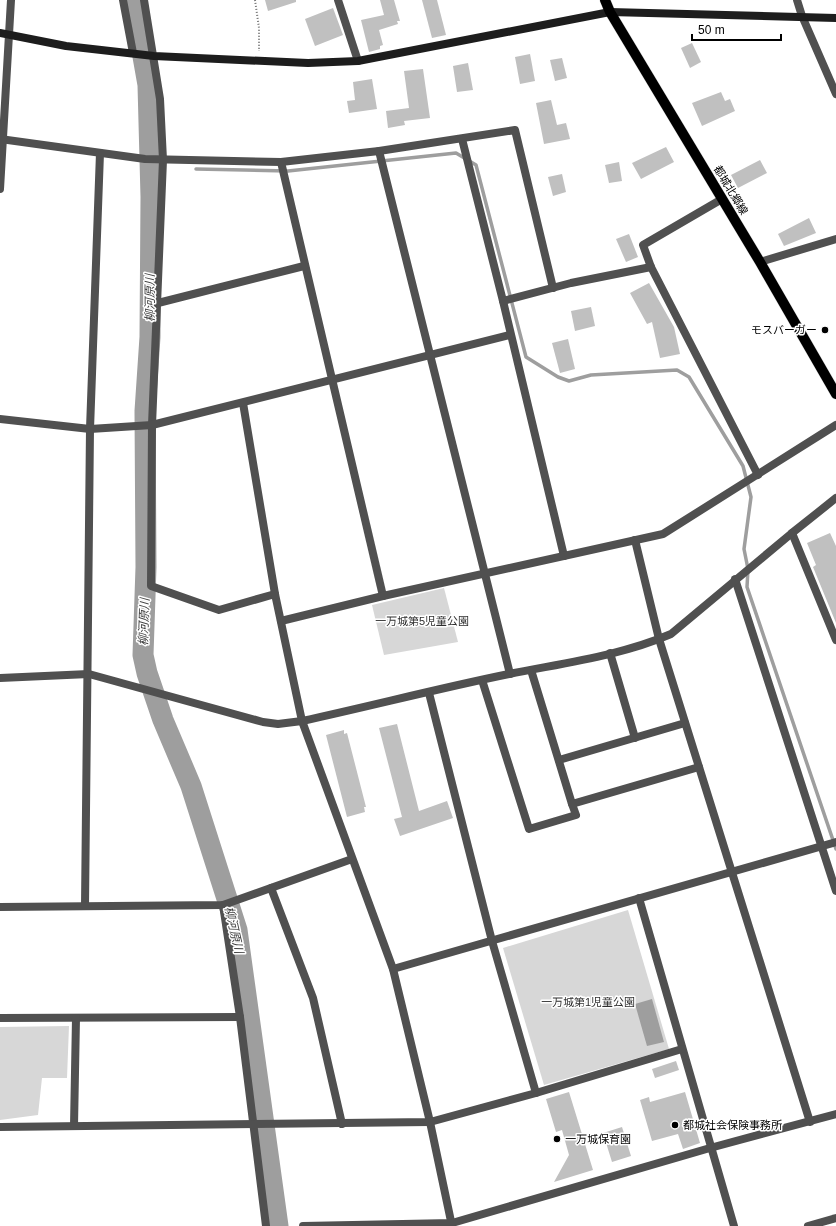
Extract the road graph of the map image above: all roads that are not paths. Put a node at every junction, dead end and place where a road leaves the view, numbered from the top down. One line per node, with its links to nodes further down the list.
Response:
1 (11, 0): 11 (street)
2 (124, 0): 12 (street)
3 (144, 0): 13 (street)
4 (338, 0): 14 (street)
5 (605, 0): 7 (main road, 都城北郷線)
6 (797, 0): 8 (street)
7 (610, 12): 8 (street); 14 (street); 23 (main road, 都城北郷線)
8 (802, 16): 9 (street); 15 (street)
9 (836, 18)
10 (0, 33): 11 (street)
11 (10, 36): 12 (street); 16 (street)
12 (132, 53): 13 (street)
13 (154, 56): 14 (street); 20 (street)
14 (358, 61)
15 (836, 94)
16 (1, 139): 19 (street); 22 (street)
17 (462, 139): 18 (street); 28 (street); 29 (street)
18 (379, 151): 21 (street); 32 (street)
19 (100, 153): 20 (street); 39 (street)
20 (163, 160): 21 (street); 30 (street)
21 (281, 162): 26 (street)
22 (0, 189)
23 (722, 199): 25 (main road, 都城北郷線); 27 (street)
24 (836, 239): 25 (street)
25 (760, 262): 34 (main road, 都城北郷線)
26 (304, 266): 30 (street); 33 (street)
27 (651, 267): 28 (street); 40 (street)
28 (553, 288): 29 (street)
29 (503, 301): 31 (street)
30 (158, 303): 37 (street)
31 (510, 335): 32 (street); 44 (street)
32 (429, 355): 33 (street); 45 (street)
33 (332, 380): 35 (street); 48 (street)
34 (836, 394)
35 (243, 403): 37 (street); 47 (street)
36 (0, 419): 39 (street)
37 (152, 425): 39 (street); 47 (street)
38 (836, 425): 40 (street)
39 (90, 429): 54 (street)
40 (758, 475): 43 (street)
41 (836, 498): 42 (street)
42 (792, 533): 46 (street); 51 (street)
43 (636, 540): 44 (street); 50 (street)
44 (564, 556): 45 (street)
45 (484, 574): 48 (street); 55 (street)
46 (735, 579): 50 (street); 66 (street)
47 (275, 594): 49 (street)
48 (383, 596): 49 (street)
49 (281, 621): 59 (street)
50 (659, 639): 52 (street); 60 (street)
51 (836, 640)
52 (610, 653): 53 (street); 61 (street)
53 (531, 670): 55 (street); 62 (street)
54 (89, 674): 56 (street); 59 (street); 73 (street)
55 (510, 674): 57 (street)
56 (0, 678)
57 (482, 680): 58 (street); 64 (street)
58 (429, 693): 59 (street); 75 (street)
59 (302, 721): 67 (street)
60 (684, 723): 61 (street); 63 (street)
61 (635, 738): 62 (street)
62 (559, 760): 64 (street)
63 (699, 767): 64 (street); 68 (street)
64 (572, 804)
65 (836, 842): 66 (street)
66 (821, 847): 68 (street); 70 (street)
67 (352, 859): 69 (street); 76 (street)
68 (733, 873): 71 (street); 84 (street)
69 (272, 888): 72 (street); 86 (street)
70 (836, 891)
71 (639, 898): 75 (street); 80 (street)
72 (223, 905): 73 (street); 77 (street)
73 (85, 906): 74 (street)
74 (0, 907)
75 (492, 941): 76 (street); 81 (street)
76 (393, 969): 83 (street)
77 (240, 1017): 79 (street); 85 (street)
78 (0, 1018): 79 (street)
79 (76, 1018): 87 (street)
80 (682, 1049): 81 (street); 89 (street)
81 (536, 1093): 83 (street)
82 (836, 1114): 84 (street)
83 (430, 1122): 86 (street); 91 (street)
84 (810, 1122): 89 (street)
85 (253, 1124): 86 (street); 87 (street); 92 (street)
86 (342, 1124)
87 (74, 1126): 88 (street)
88 (0, 1127)
89 (710, 1148): 91 (street); 94 (street)
90 (836, 1218): 95 (street)
91 (452, 1224): 93 (street)
92 (266, 1226)
93 (303, 1226)
94 (734, 1226)
95 (808, 1226)

